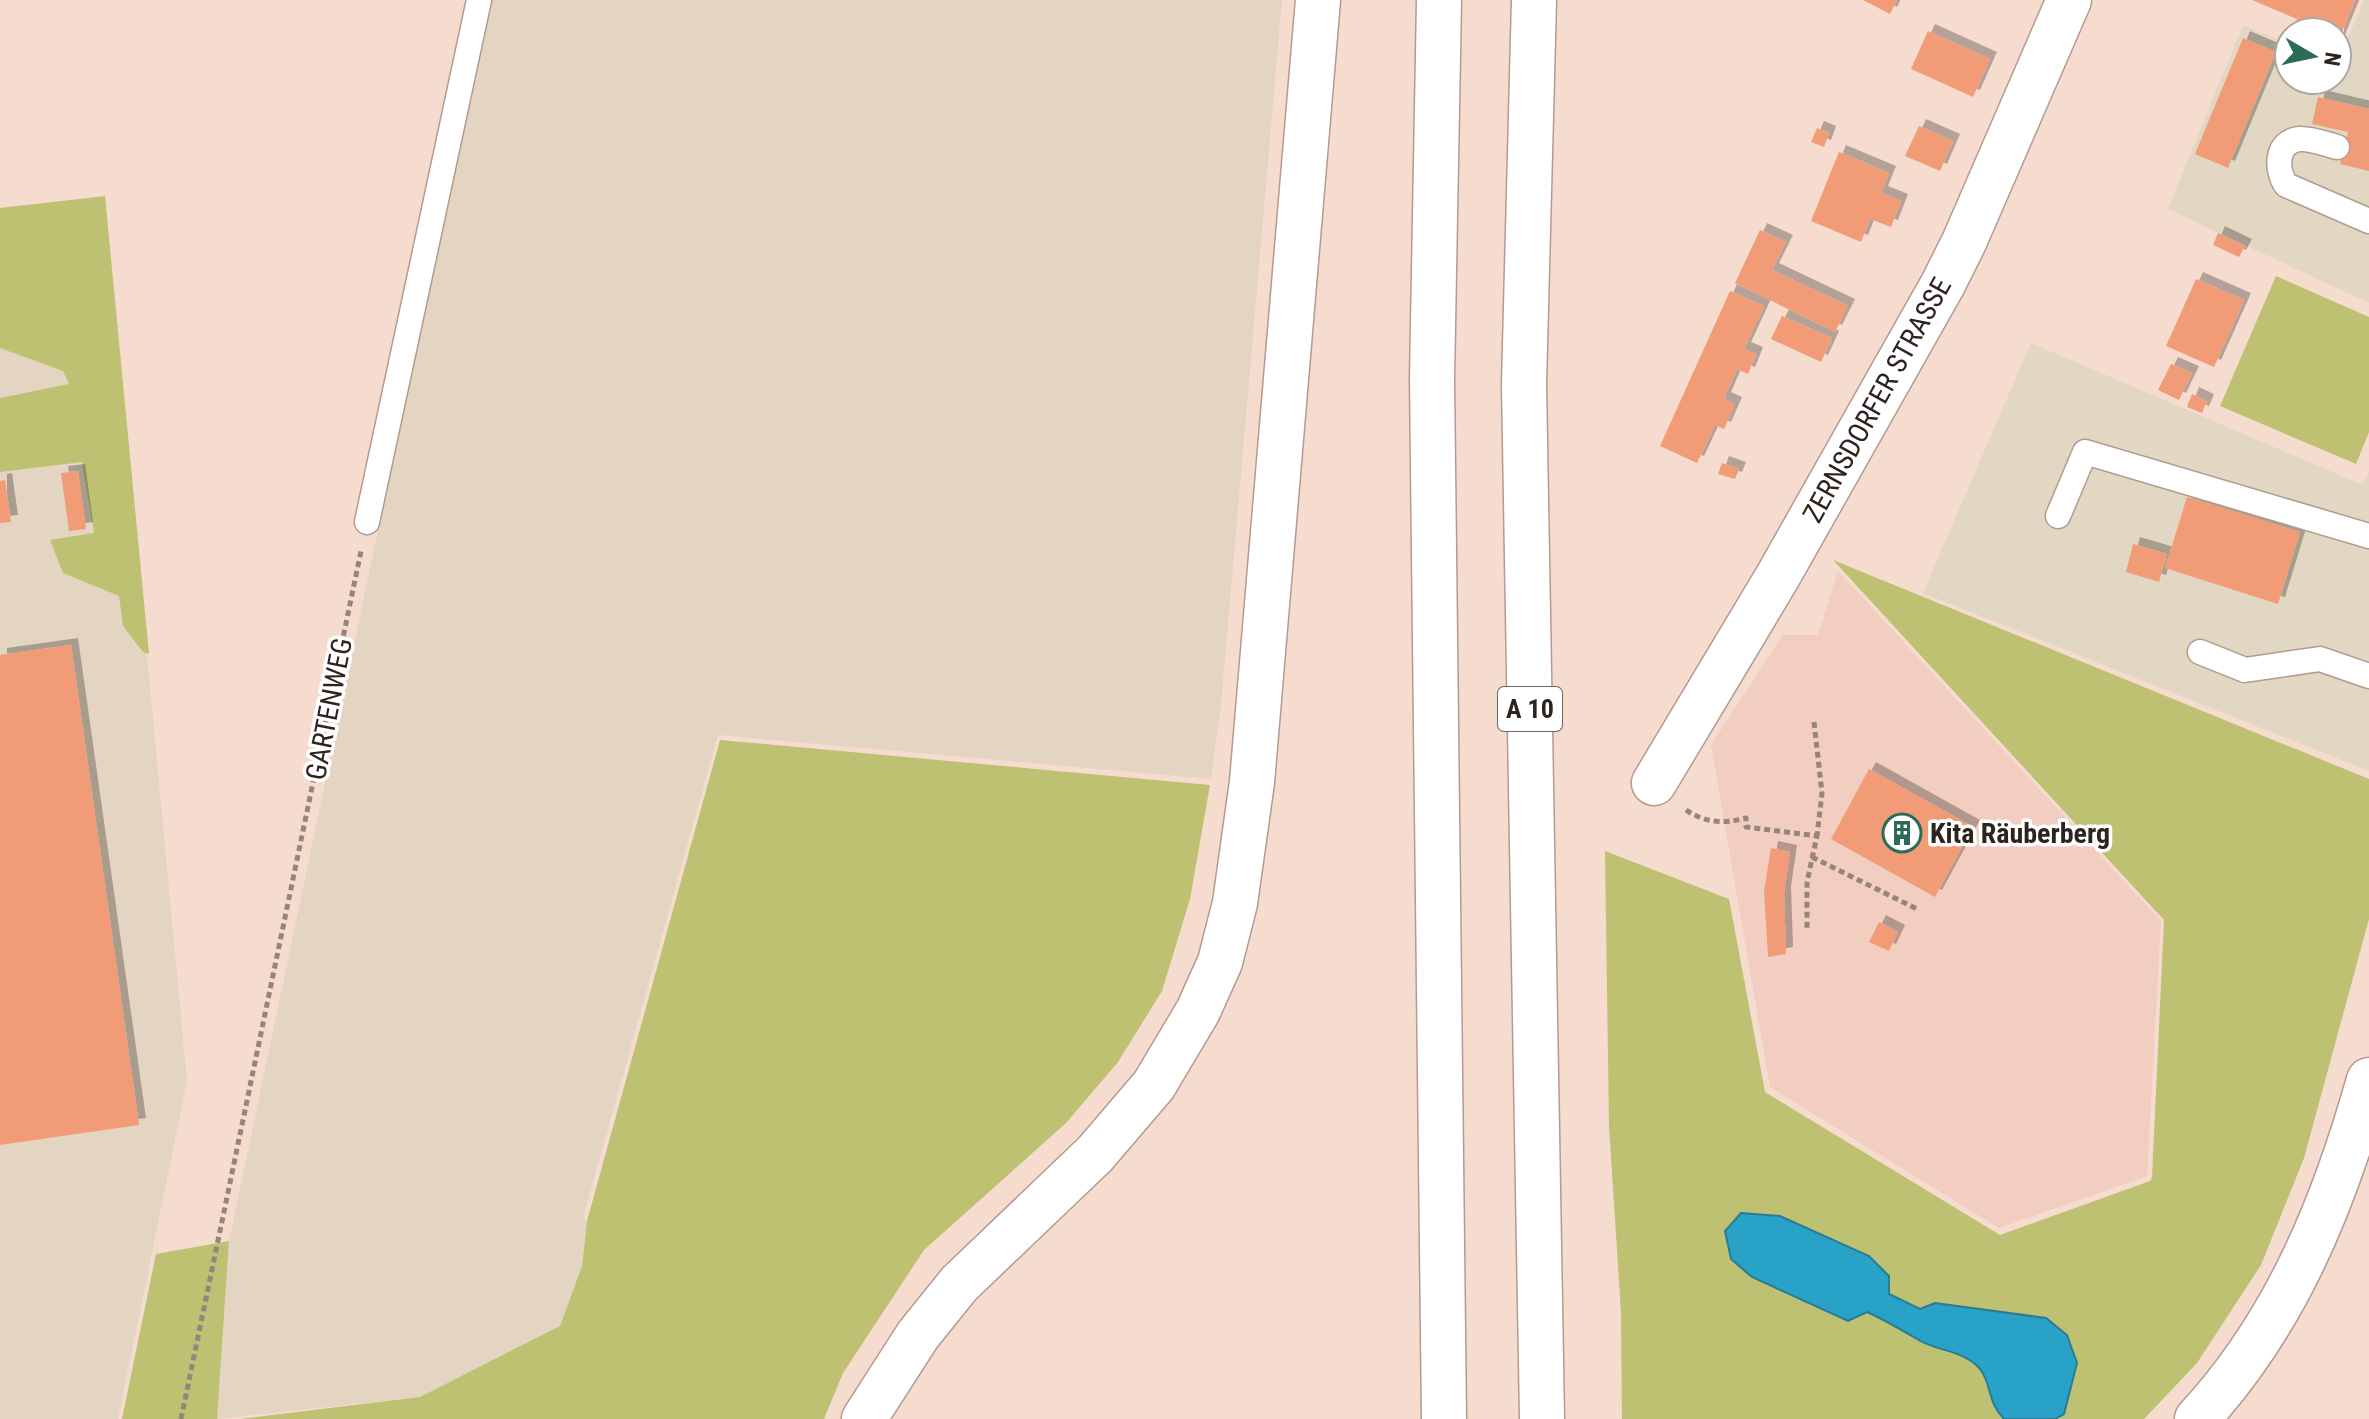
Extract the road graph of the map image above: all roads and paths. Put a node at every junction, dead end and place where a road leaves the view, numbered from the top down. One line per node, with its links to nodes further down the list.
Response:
1 (479, 0): 9 (lane)
2 (1318, 0): 22 (main road)
3 (1439, 0): 23 (main road)
4 (1534, 0): 24 (main road, A 10)
5 (2069, 0): 14 (main road, ZERNSDORFER STRASSE)
6 (2337, 147): 7 (lane)
7 (2369, 221)
8 (2058, 516): 10 (lane)
9 (367, 522): 21 (path, GARTENWEG)
10 (2369, 536)
11 (2200, 652): 12 (lane)
12 (2369, 676)
13 (1814, 722): 16 (path)
14 (1654, 783)
15 (1726, 824): 16 (path)
16 (1817, 836): 17 (path)
17 (1811, 857): 18 (path); 19 (path)
18 (1919, 910)
19 (1807, 929)
20 (2369, 1080): 25 (main road)
21 (181, 1419)
22 (864, 1419)
23 (1444, 1419)
24 (1542, 1419)
25 (2197, 1419)

